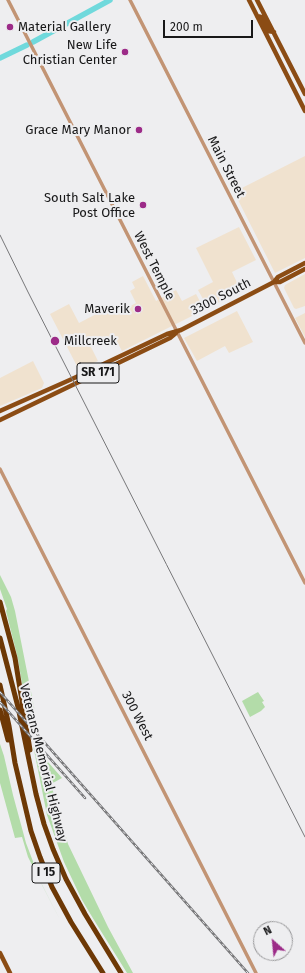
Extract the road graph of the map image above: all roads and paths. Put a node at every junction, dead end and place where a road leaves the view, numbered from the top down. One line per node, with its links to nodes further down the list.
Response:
1 (8, 0): 12 (street, West Temple)
2 (130, 0): 11 (street, Main Street)
3 (248, 0): 5 (main road)
4 (257, 0): 6 (main road)
5 (257, 16): 6 (main road); 8 (main road)
6 (274, 32): 7 (main road)
7 (305, 94)
8 (305, 111)
9 (305, 263): 11 (main road, 3300 South / SR 171)
10 (305, 269): 11 (main road, 3300 South / SR 171)
11 (274, 282): 12 (main road, 3300 South / SR 171); 13 (street, Main Street)
12 (177, 332): 14 (main road, 3300 South / SR 171); 15 (main road, 3300 South / SR 171); 19 (street, West Temple)
13 (305, 343)
14 (49, 389): 15 (main road); 16 (main road, 3300 South / SR 171)
15 (40, 402): 17 (main road, 3300 South / SR 171)
16 (0, 411)
17 (0, 420)
18 (0, 469): 30 (street, 300 West)
19 (305, 583)
20 (0, 602): 25 (highway)
21 (0, 638): 25 (highway, Veterans Memorial Highway / I 15)
22 (0, 685): 24 (highway, Veterans Memorial Highway)
23 (0, 710): 24 (highway)
24 (6, 725): 28 (highway, Veterans Memorial Highway / I 15)
25 (28, 748): 29 (highway, Veterans Memorial Highway / I 15)
26 (0, 953): 27 (main road)
27 (10, 973)
28 (103, 973)
29 (121, 973)
30 (256, 973)

